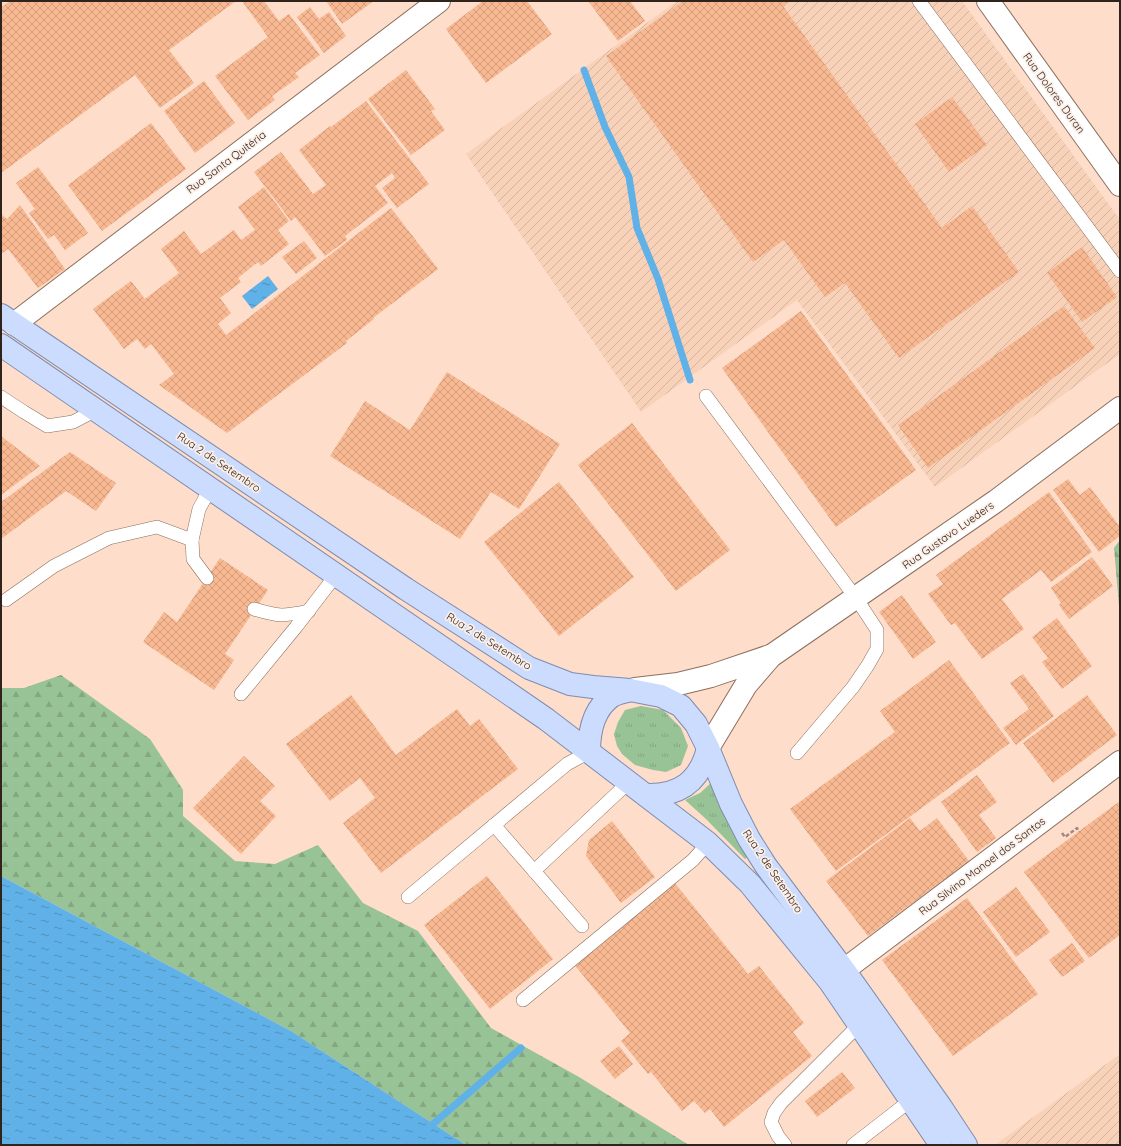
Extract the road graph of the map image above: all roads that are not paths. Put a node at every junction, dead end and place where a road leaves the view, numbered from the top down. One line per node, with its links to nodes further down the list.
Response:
1 (439, 1): 6 (street, Rua Santa Quitéria)
2 (919, 1): 5 (lane)
3 (988, 1): 4 (street, Rua Dolores Duran)
4 (1120, 185)
5 (1120, 271)
6 (7, 319): 21 (main road, Rua 2 de Setembro)
7 (1, 345): 11 (main road, Rua 2 de Setembro)
8 (706, 396): 16 (lane)
9 (1, 397): 11 (lane)
10 (1120, 408): 16 (street, Rua Gustavo Lueders)
11 (96, 410): 12 (main road, Rua 2 de Setembro)
12 (210, 489): 13 (lane); 14 (main road, Rua 2 de Setembro)
13 (192, 540): 15 (lane); 17 (lane)
14 (336, 575): 19 (lane); 24 (main road, Rua 2 de Setembro)
15 (207, 578)
16 (856, 598): 20 (street, Rua Gustavo Lueders); 25 (lane)
17 (6, 600)
18 (254, 609): 19 (lane)
19 (309, 610): 22 (lane)
20 (772, 656): 21 (street, Rua Gustavo Lueders); 23 (street, Rua Gustavo Lueders)
21 (630, 690): 23 (main road, Rua 2 de Setembro); 24 (main road)
22 (241, 694)
23 (708, 748): 28 (main road); 34 (main road, Rua 2 de Setembro)
24 (590, 752): 27 (main road, Rua 2 de Setembro); 29 (lane)
25 (797, 753)
26 (1120, 762): 34 (street, Rua Silvino Manoel dos Santos)
27 (629, 782): 28 (main road, Rua 2 de Setembro); 31 (lane)
28 (646, 795): 30 (main road, Rua 2 de Setembro)
29 (494, 825): 31 (lane); 32 (lane)
30 (708, 843): 35 (lane); 36 (main road, Rua 2 de Setembro)
31 (534, 871): 33 (lane)
32 (408, 897)
33 (582, 926)
34 (844, 970): 41 (main road, Rua 2 de Setembro)
35 (523, 1000)
36 (859, 1025): 37 (main road, Rua 2 de Setembro); 38 (lane)
37 (911, 1100): 39 (lane); 40 (main road, Rua 2 de Setembro)
38 (785, 1145)
39 (853, 1145)
40 (941, 1145)
41 (966, 1145)

